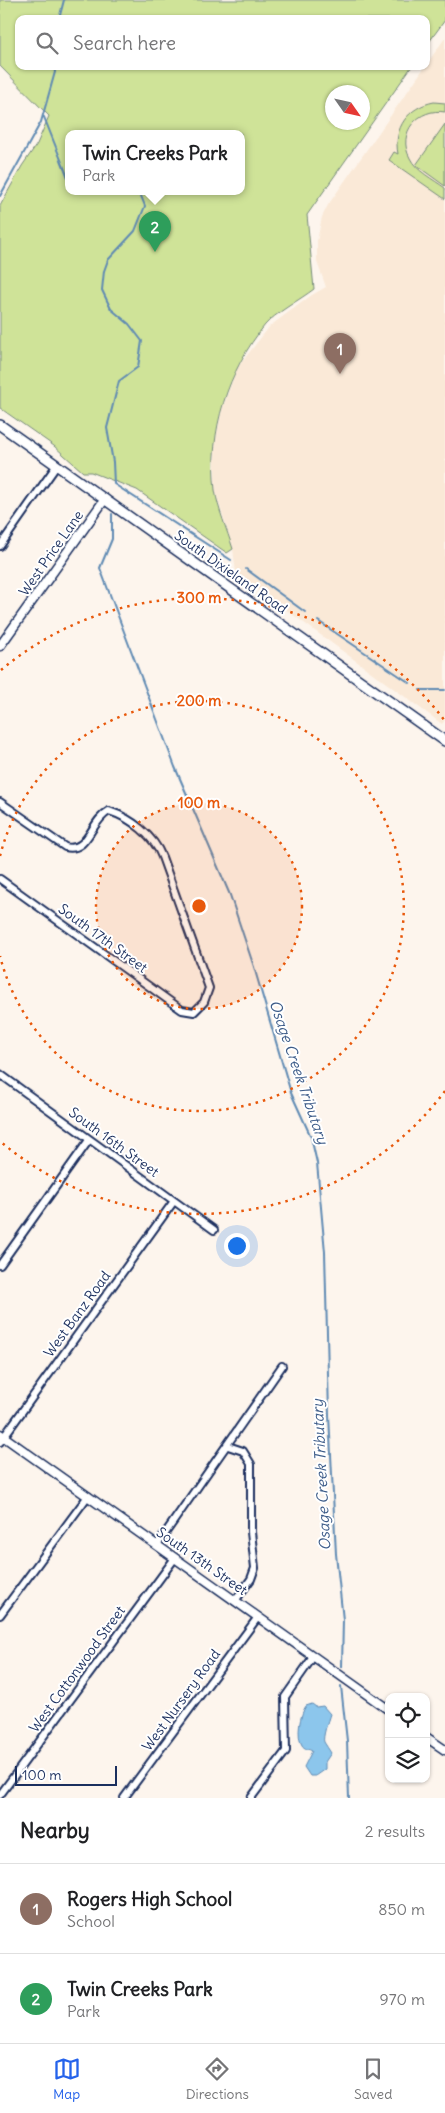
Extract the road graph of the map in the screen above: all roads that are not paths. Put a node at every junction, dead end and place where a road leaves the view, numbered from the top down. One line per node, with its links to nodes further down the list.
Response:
1 (0, 425): 2 (main road, South Dixieland Road)
2 (58, 466): 3 (main road, South Dixieland Road); 4 (street)
3 (105, 499): 5 (street, West Price Lane); 6 (main road, South Dixieland Road)
4 (0, 546)
5 (0, 646)
6 (444, 739)
7 (0, 802): 8 (street, South 17th Street)
8 (0, 879)
9 (0, 1074): 10 (street, South 16th Street)
10 (90, 1140): 11 (street, South 16th Street); 13 (street)
11 (174, 1201): 12 (street, South 16th Street); 15 (street, West Banz Road)
12 (214, 1230)
13 (0, 1265)
14 (282, 1366): 16 (street)
15 (1, 1438): 17 (street, South 13th Street)
16 (228, 1446): 18 (street); 20 (street)
17 (88, 1496): 18 (street, South 13th Street); 21 (street)
18 (157, 1545): 19 (street, South 13th Street)
19 (175, 1558): 20 (street, South 13th Street); 27 (street, West Cottonwood Street)
20 (235, 1600): 22 (street, South 13th Street)
21 (0, 1615)
22 (258, 1616): 23 (street, South 13th Street); 28 (street, West Nursery Road)
23 (313, 1657): 24 (street, South 13th Street); 29 (street)
24 (385, 1707)
25 (429, 1738): 26 (street)
26 (445, 1750)
27 (0, 1795)
28 (124, 1798)
29 (251, 1798)

